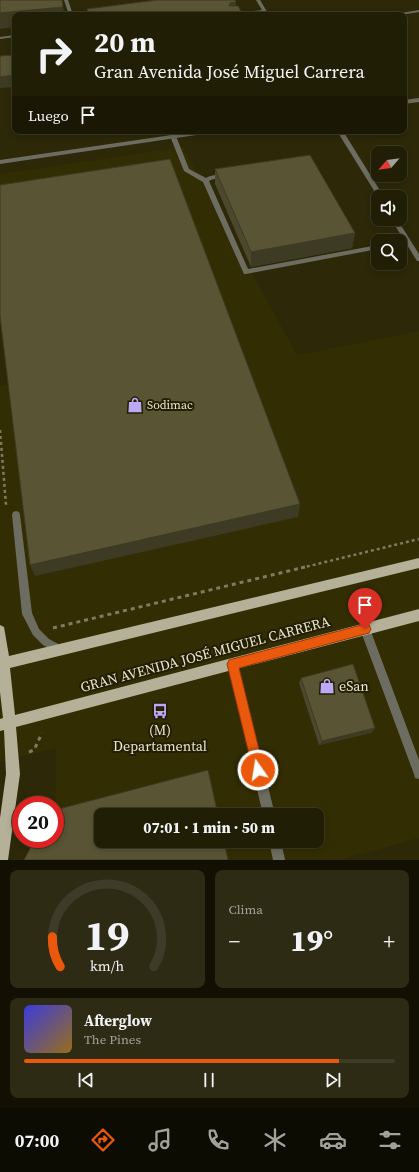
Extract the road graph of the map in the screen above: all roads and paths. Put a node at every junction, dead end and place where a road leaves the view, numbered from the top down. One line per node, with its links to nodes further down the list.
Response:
1 (66, 0): 4 (street)
2 (258, 0): 5 (street)
3 (419, 11): 6 (street)
4 (70, 12)
5 (265, 12)
6 (407, 13)
7 (12, 36): 8 (street)
8 (0, 38)
9 (419, 100): 10 (street)
10 (407, 102)
11 (188, 134): 13 (street)
12 (342, 134): 17 (street)
13 (173, 136): 14 (street); 16 (street)
14 (0, 162)
15 (232, 174): 16 (street)
16 (206, 181): 20 (street)
17 (377, 190)
18 (398, 226): 19 (street)
19 (408, 241): 21 (street)
20 (371, 248)
21 (419, 259)
22 (16, 515): 28 (street)
23 (419, 539): 28 (path)
24 (419, 563): 29 (main road)
25 (419, 615): 26 (main road, GRAN AVENIDA JOSÉ MIGUEL CARRERA)
26 (365, 629): 31 (main road, GRAN AVENIDA JOSÉ MIGUEL CARRERA); 33 (street)
27 (0, 631): 30 (main road)
28 (36, 632): 29 (street)
29 (59, 649): 30 (main road)
30 (1, 664): 32 (main road)
31 (233, 664): 32 (main road, GRAN AVENIDA JOSÉ MIGUEL CARRERA); 34 (street)
32 (5, 723): 36 (main road)
33 (419, 774)
34 (267, 808)
35 (276, 848): 37 (street)
36 (0, 860)
37 (279, 860)

